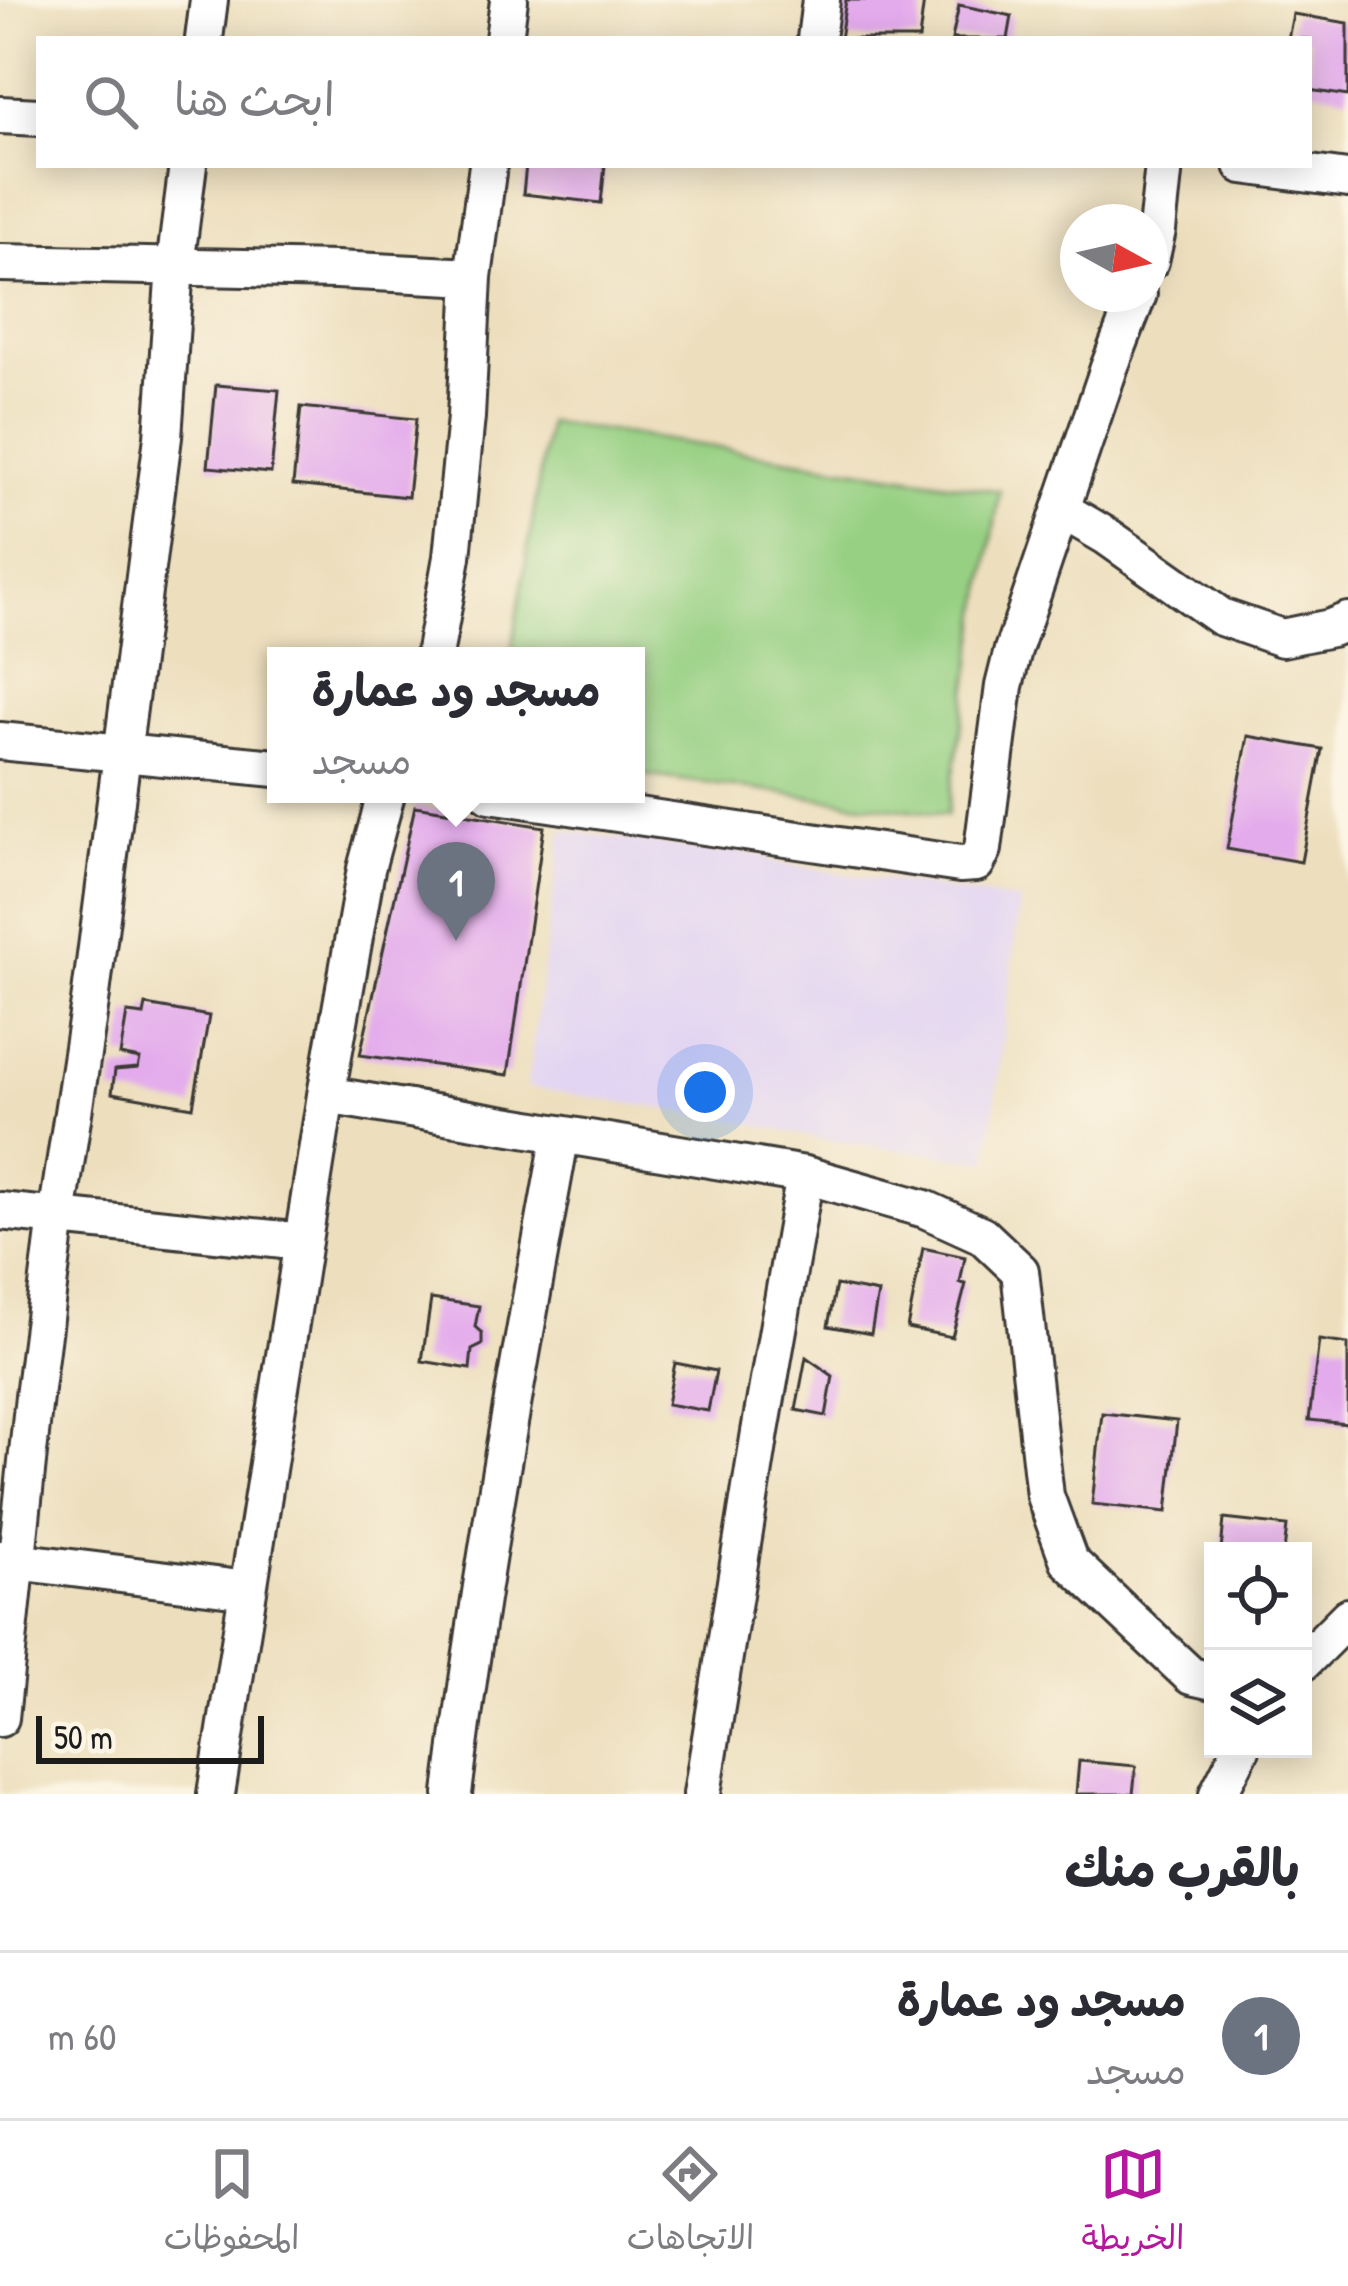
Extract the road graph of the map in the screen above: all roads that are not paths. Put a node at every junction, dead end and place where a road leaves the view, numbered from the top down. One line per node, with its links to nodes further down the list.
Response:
1 (208, 0): 4 (street)
2 (509, 0): 5 (street)
3 (821, 0): 6 (street)
4 (204, 36)
5 (504, 36)
6 (816, 36)
7 (0, 115): 8 (street)
8 (36, 117)
9 (188, 168): 16 (street)
10 (488, 168): 17 (street)
11 (1164, 168): 14 (street)
12 (1266, 168): 13 (street)
13 (1348, 179)
14 (1160, 204)
15 (0, 263): 16 (street)
16 (175, 266): 17 (street); 23 (street)
17 (473, 277): 21 (street)
18 (1131, 312): 19 (street)
19 (1061, 510): 20 (street); 26 (street)
20 (1348, 620)
21 (436, 647)
22 (0, 741): 23 (street)
23 (120, 751): 24 (street); 31 (street)
24 (267, 767)
25 (384, 803): 27 (street)
26 (550, 803)
27 (326, 1095): 28 (street); 32 (street)
28 (562, 1134): 29 (street); 41 (street)
29 (806, 1174): 37 (street); 42 (street)
30 (0, 1211): 31 (street)
31 (56, 1216): 32 (street); 33 (street)
32 (303, 1242): 34 (street)
33 (9, 1559): 34 (street); 38 (street)
34 (248, 1590): 40 (street)
35 (1348, 1617): 36 (street)
36 (1312, 1653)
37 (1204, 1679)
38 (0, 1718)
39 (1236, 1758): 43 (street)
40 (216, 1794)
41 (454, 1794)
42 (702, 1794)
43 (1218, 1794)

